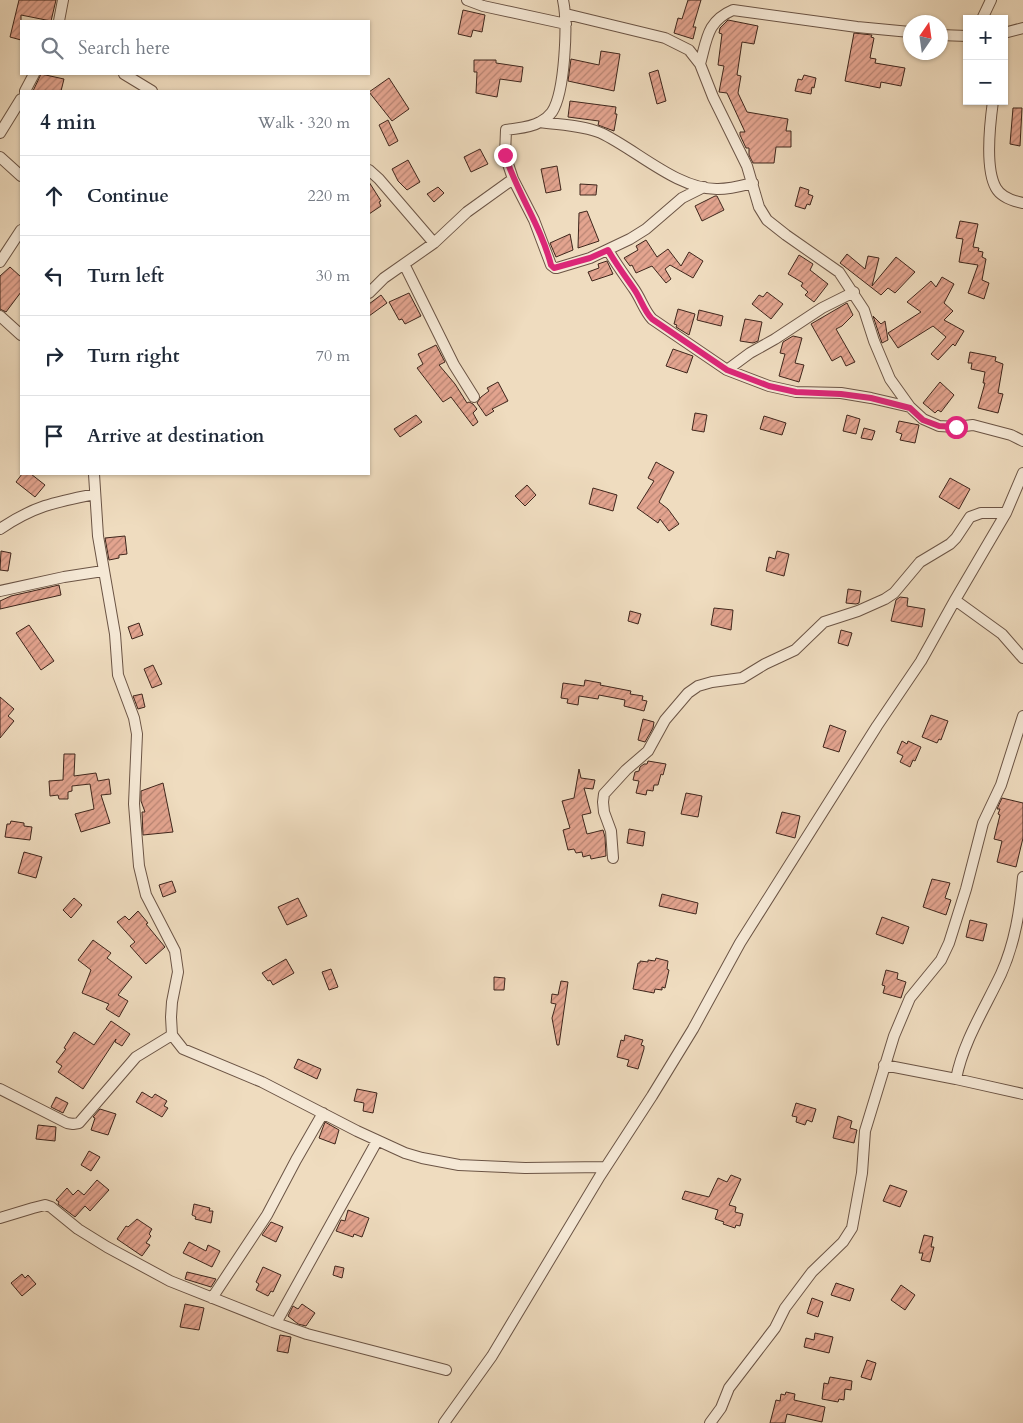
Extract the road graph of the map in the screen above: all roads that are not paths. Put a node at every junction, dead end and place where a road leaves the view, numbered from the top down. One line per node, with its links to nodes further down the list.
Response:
1 (63, 0): 7 (street)
2 (467, 0): 6 (street)
3 (563, 0): 6 (street)
4 (991, 0): 5 (street)
5 (984, 15)
6 (566, 19): 13 (street); 20 (street)
7 (59, 20)
8 (1023, 28): 10 (street)
9 (903, 31): 13 (street)
10 (1008, 32)
11 (948, 35): 12 (street)
12 (963, 36)
13 (700, 64): 28 (street)
14 (33, 75): 16 (street)
15 (126, 75): 17 (street)
16 (26, 90)
17 (150, 90)
18 (20, 100): 23 (street)
19 (992, 105): 30 (street)
20 (552, 111): 21 (street); 22 (street)
21 (540, 122): 22 (street); 27 (street)
22 (559, 125): 29 (street)
23 (0, 133)
24 (0, 157): 26 (street)
25 (370, 171): 32 (street)
26 (20, 175)
27 (513, 179): 32 (street); 33 (street)
28 (753, 183): 29 (street); 37 (street)
29 (704, 187): 33 (street)
30 (1023, 203)
31 (20, 232): 34 (street)
32 (434, 243): 35 (street)
33 (608, 250): 40 (street)
34 (0, 262)
35 (404, 264): 36 (street); 41 (street)
36 (370, 292)
37 (854, 292): 40 (street); 42 (street)
38 (0, 316): 39 (street)
39 (20, 334)
40 (727, 370): 42 (street)
41 (474, 397)
42 (910, 408): 43 (street)
43 (1023, 441)
44 (1023, 473): 47 (street)
45 (94, 475): 46 (street)
46 (94, 494): 48 (street); 49 (street)
47 (1006, 513): 51 (street); 54 (street)
48 (0, 529)
49 (103, 571): 50 (street); 57 (street)
50 (0, 591)
51 (955, 600): 52 (street); 64 (street)
52 (1023, 658)
53 (1023, 716): 58 (street)
54 (613, 858)
55 (1023, 877): 56 (street)
56 (1019, 933): 59 (street)
57 (172, 1036): 60 (street); 62 (street)
58 (884, 1066): 59 (street); 70 (street)
59 (956, 1079): 61 (street)
60 (0, 1089)
61 (1023, 1094)
62 (323, 1113): 63 (street); 66 (street)
63 (377, 1141): 64 (street); 67 (street)
64 (605, 1167): 69 (street)
65 (0, 1218): 66 (street)
66 (212, 1298): 67 (street)
67 (276, 1323): 68 (street)
68 (446, 1370)
69 (444, 1423)
70 (710, 1423)

